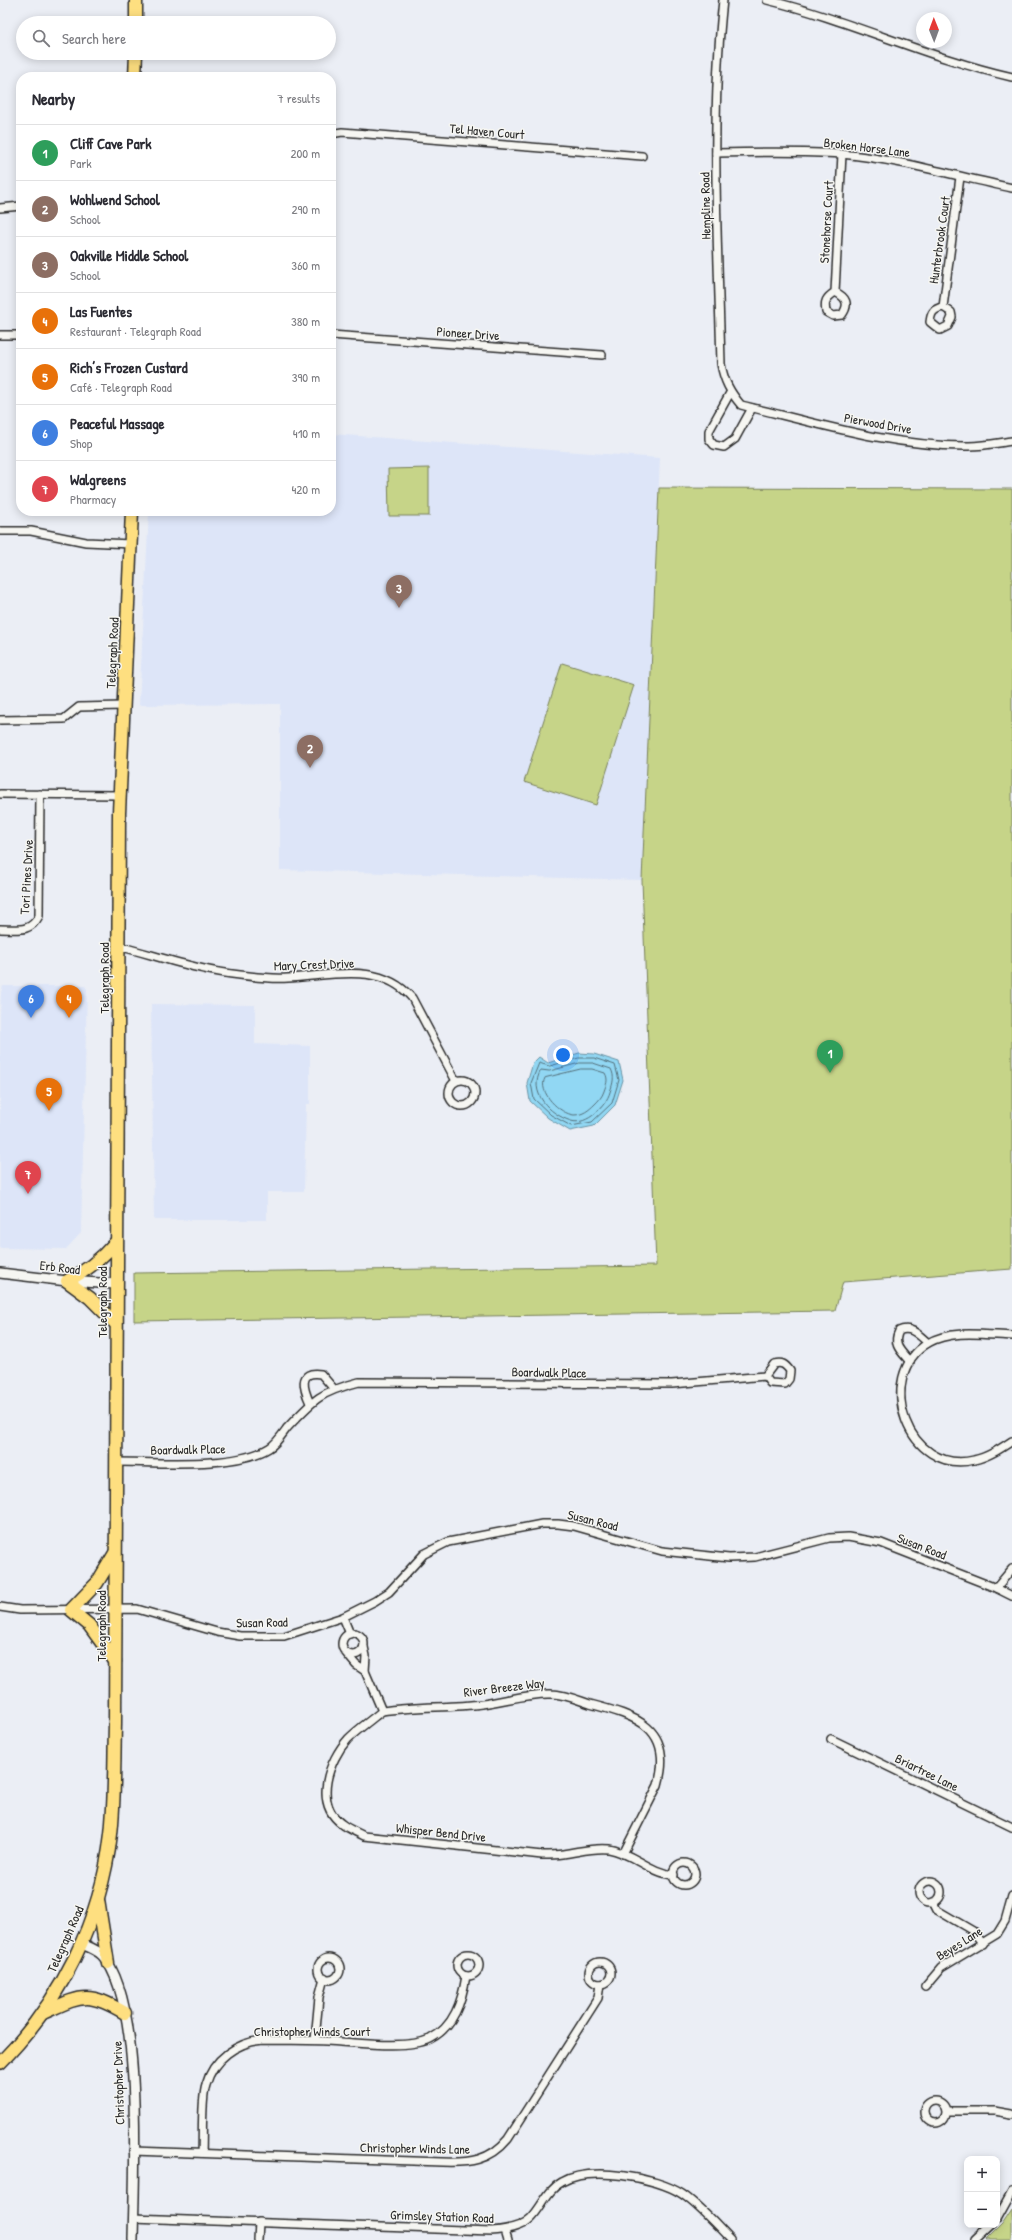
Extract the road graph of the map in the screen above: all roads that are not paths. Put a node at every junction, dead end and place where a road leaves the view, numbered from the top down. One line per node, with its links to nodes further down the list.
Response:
1 (136, 0): 4 (main road)
2 (723, 0): 9 (street, Hempline Road)
3 (766, 0): 7 (street)
4 (136, 16)
5 (136, 60): 6 (main road)
6 (136, 72)
7 (1012, 77)
8 (336, 133): 11 (street, Tel Haven Court)
9 (716, 153): 10 (street, Broken Horse Lane); 22 (street, Hempline Road)
10 (842, 154): 12 (street, Broken Horse Lane); 16 (street, Stonehorse Court)
11 (642, 156)
12 (960, 177): 13 (street, Broken Horse Lane); 17 (street, Hunterbrook Court)
13 (1012, 188)
14 (16, 206): 15 (street)
15 (0, 208)
16 (835, 292)
17 (943, 307)
18 (0, 335): 19 (street)
19 (16, 335)
20 (336, 335): 21 (street, Pioneer Drive)
21 (602, 355)
22 (730, 393): 23 (street, Hempline Road); 24 (street)
23 (741, 405): 24 (street, Pierwood Drive)
24 (752, 408): 25 (street, Pierwood Drive)
25 (1012, 441)
26 (132, 516): 28 (main road, Telegraph Road)
27 (0, 531): 28 (street)
28 (131, 544): 29 (main road, Telegraph Road)
29 (123, 706): 30 (street); 33 (main road, Telegraph Road)
30 (0, 720)
31 (0, 794): 32 (street)
32 (40, 794): 33 (street); 34 (street, Tori Pines Drive)
33 (120, 795): 35 (main road, Telegraph Road)
34 (0, 929)
35 (118, 946): 36 (street, Mary Crest Drive); 37 (main road, Telegraph Road)
36 (456, 1081)
37 (116, 1242): 39 (main road); 40 (main road, Telegraph Road)
38 (0, 1273): 39 (street, Erb Road)
39 (67, 1281): 40 (street, Erb Road); 41 (main road)
40 (116, 1284): 41 (main road, Telegraph Road)
41 (116, 1324): 49 (main road, Telegraph Road)
42 (1012, 1336): 43 (street)
43 (928, 1343): 44 (street); 44 (street)
44 (910, 1362): 48 (street)
45 (765, 1376): 46 (street, Boardwalk Place)
46 (334, 1389): 47 (street, Boardwalk Place); 47 (street)
47 (310, 1403): 49 (street, Boardwalk Place)
48 (1012, 1442)
49 (116, 1462): 50 (main road, Telegraph Road)
50 (116, 1552): 55 (main road); 56 (main road, Telegraph Road)
51 (1012, 1568): 52 (street)
52 (996, 1588): 53 (street, Susan Road); 57 (street, Susan Road)
53 (1012, 1596)
54 (0, 1607): 55 (street, Susan Road)
55 (71, 1610): 56 (street, Susan Road); 61 (main road)
56 (115, 1610): 57 (street, Susan Road); 61 (main road, Telegraph Road)
57 (343, 1618): 58 (street)
58 (350, 1634): 59 (street); 60 (street)
59 (364, 1647): 60 (street); 62 (street)
60 (346, 1653): 62 (street)
61 (115, 1661): 69 (main road, Telegraph Road)
62 (364, 1671): 63 (street)
63 (382, 1711): 66 (street, River Breeze Way); 66 (street, Whisper Bend Drive)
64 (831, 1739): 65 (street, Briartree Lane)
65 (1012, 1827)
66 (623, 1854): 67 (street, Whisper Bend Drive)
67 (674, 1876)
68 (1012, 1896): 72 (street, Beyes Lane)
69 (98, 1897): 71 (main road, Telegraph Road); 73 (main road)
70 (933, 1902): 72 (street)
71 (80, 1943): 73 (street, Christopher Drive); 79 (main road, Telegraph Road)
72 (983, 1944): 77 (street, Beyes Lane)
73 (108, 1964): 78 (street, Christopher Drive)
74 (466, 1976): 80 (street, Christopher Winds Court)
75 (324, 1978): 80 (street)
76 (600, 1984): 85 (street, Christopher Winds Lane)
77 (925, 1987)
78 (125, 2013): 79 (main road); 84 (street, Christopher Drive)
79 (42, 2014): 81 (main road, Telegraph Road)
80 (315, 2040): 85 (street, Christopher Winds Court)
81 (0, 2063)
82 (948, 2111): 83 (street)
83 (1012, 2114)
84 (134, 2151): 85 (street, Christopher Winds Lane); 88 (street, Christopher Drive)
85 (202, 2153)
86 (1011, 2195): 87 (street)
87 (1000, 2213)
88 (134, 2218): 89 (street, Grimsley Station Road); 92 (street, Christopher Drive)
89 (259, 2222): 91 (street, Grimsley Station Road); 93 (street)
90 (988, 2228): 96 (street)
91 (505, 2230): 94 (street); 95 (street, Grimsley Station Road)
92 (133, 2240)
93 (258, 2240)
94 (508, 2240)
95 (731, 2240)
96 (975, 2240)

